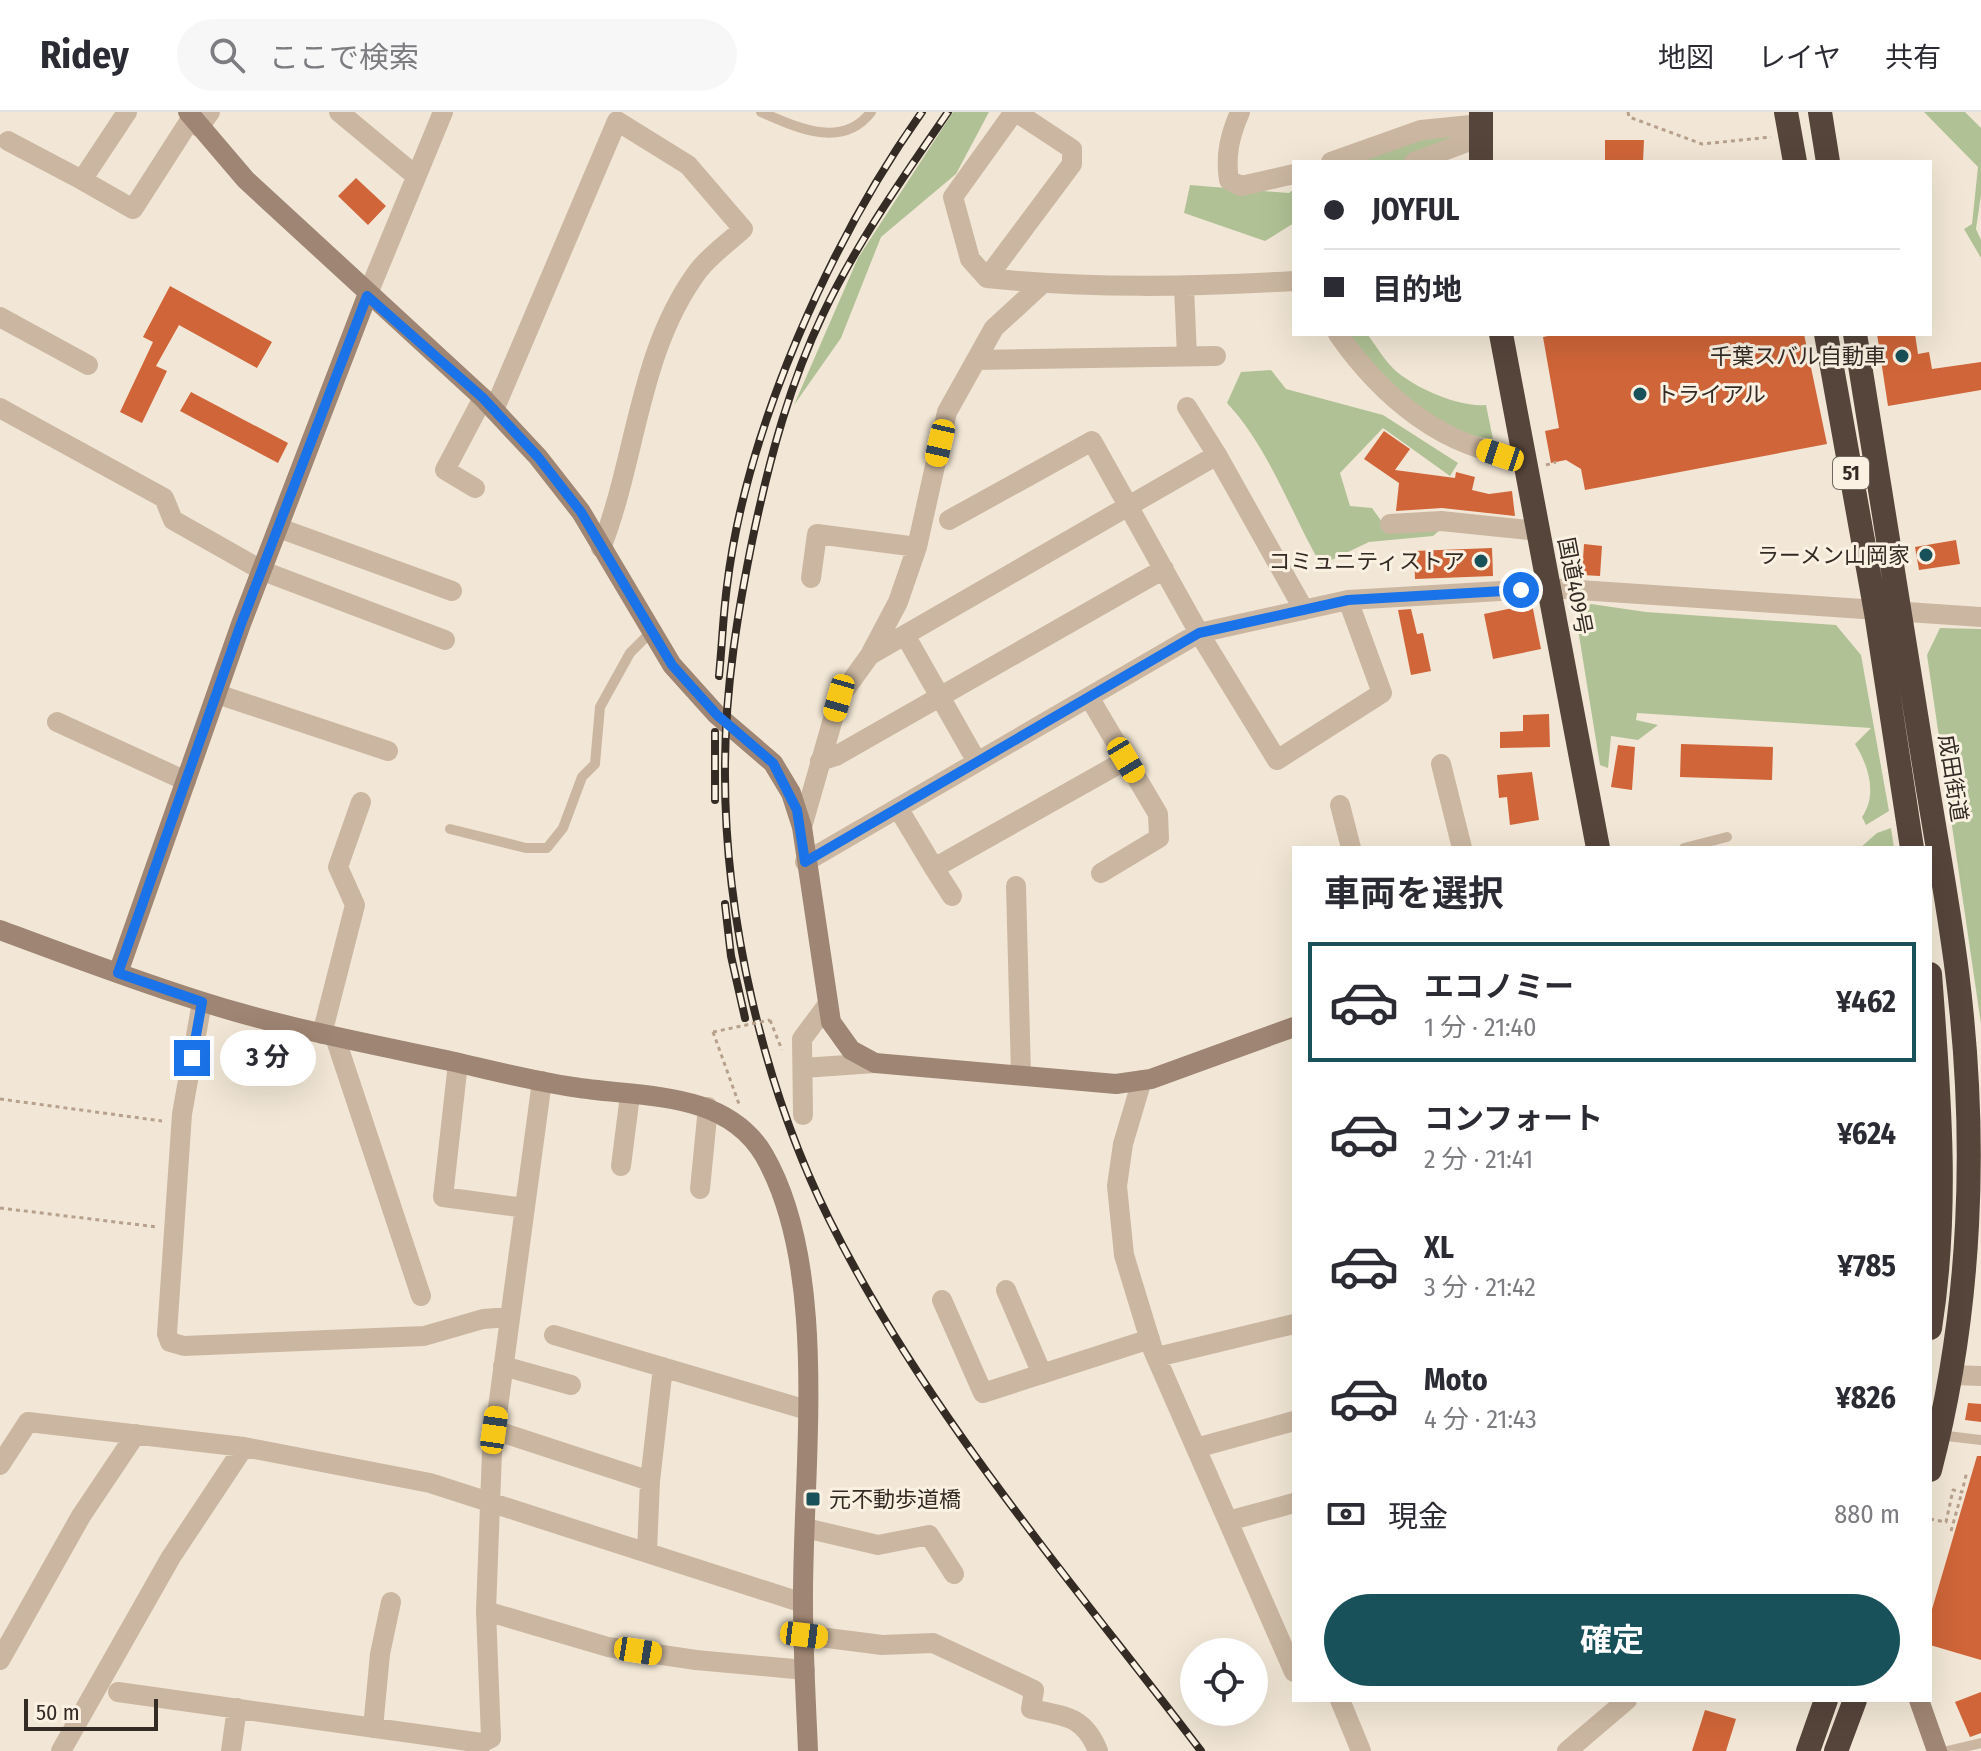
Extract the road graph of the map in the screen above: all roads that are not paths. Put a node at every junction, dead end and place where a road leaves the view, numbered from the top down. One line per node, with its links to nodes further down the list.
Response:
1 (127, 112): 20 (street)
2 (339, 112): 19 (street)
3 (443, 112): 19 (street)
4 (761, 112): 5 (lane)
5 (871, 112)
6 (1015, 112): 21 (street); 21 (street)
7 (1240, 112): 18 (street)
8 (1786, 112): 16 (highway)
9 (1820, 112): 17 (highway)
10 (197, 117): 20 (street); 25 (street)
11 (1481, 124): 13 (street); 14 (street); 15 (highway)
12 (8, 141): 20 (street)
13 (1337, 160)
14 (1418, 160)
15 (1481, 160)
16 (1795, 160)
17 (1828, 160)
18 (1292, 174)
19 (416, 176): 25 (street)
20 (82, 180)
21 (987, 278): 23 (street)
22 (1292, 281): 24 (street)
23 (1042, 284): 24 (street); 33 (street)
24 (1184, 287): 31 (street)
25 (367, 296): 35 (street); 44 (street)
26 (0, 317): 34 (street)
27 (1339, 336): 39 (street)
28 (1501, 336): 39 (highway, 国道409号)
29 (1826, 336): 55 (highway, 成田街道 / 51)
30 (1855, 336): 55 (highway, 成田街道 / 51)
31 (1187, 356): 32 (street); 33 (street)
32 (1216, 356)
33 (976, 360): 46 (street)
34 (88, 365)
35 (488, 404): 40 (street); 47 (street); 47 (street)
36 (1187, 407): 38 (street)
37 (0, 408): 49 (street)
38 (1217, 455): 41 (street); 54 (street)
39 (1524, 457): 45 (highway, 国道409号)
40 (475, 488)
41 (1128, 505): 42 (street); 48 (street); 59 (street)
42 (949, 520)
43 (1390, 524): 45 (street)
44 (279, 528): 49 (street); 52 (street)
45 (1538, 531): 51 (highway, 国道409号)
46 (917, 547): 50 (street); 61 (street)
47 (601, 548): 57 (street)
48 (1164, 569): 58 (street); 63 (street)
49 (263, 571): 60 (street); 62 (street)
50 (811, 578)
51 (1550, 588): 53 (street); 55 (street); 80 (highway, 国道409号)
52 (452, 591)
53 (1348, 600): 54 (street); 58 (street)
54 (1304, 610): 58 (street)
55 (1888, 613): 56 (street); 82 (highway, 成田街道 / 51); 118 (highway, 成田街道 / 51)
56 (1981, 617)
57 (650, 633): 75 (street); 76 (lane)
58 (1199, 633): 64 (street)
59 (905, 635): 61 (street); 63 (street)
60 (445, 640)
61 (870, 655): 68 (street)
62 (217, 694): 66 (street); 71 (street)
63 (938, 696): 68 (street); 69 (street)
64 (1089, 697): 67 (street); 69 (street)
65 (57, 722): 71 (street)
66 (388, 751)
67 (1126, 760): 84 (street); 85 (street)
68 (820, 761): 75 (street)
69 (977, 762): 74 (street)
70 (1441, 764): 79 (street)
71 (186, 781): 89 (street)
72 (361, 802): 94 (street)
73 (1340, 805): 78 (street)
74 (898, 808): 83 (street); 84 (street)
75 (802, 827): 83 (street)
76 (450, 829)
77 (1727, 837): 81 (lane)
78 (1350, 846)
79 (1462, 846)
80 (1598, 846)
81 (1692, 846)
82 (1912, 846)
83 (805, 862): 92 (street)
84 (934, 868): 87 (street)
85 (1101, 873)
86 (1016, 886): 98 (street)
87 (952, 896)
88 (0, 930): 89 (street)
89 (118, 973): 91 (street)
90 (1932, 1000): 110 (highway)
91 (202, 1002): 94 (street); 111 (street)
92 (828, 1004): 96 (street); 97 (street)
93 (1292, 1028): 99 (street)
94 (328, 1036): 95 (street); 108 (street)
95 (458, 1063): 100 (street); 106 (street)
96 (875, 1063): 97 (street); 98 (street)
97 (803, 1068): 103 (street)
98 (1021, 1075): 99 (street)
99 (1142, 1080): 114 (street)
100 (542, 1081): 101 (street); 106 (street)
101 (630, 1095): 102 (street); 104 (street)
102 (708, 1107): 105 (street); 121 (street)
103 (803, 1115)
104 (621, 1166)
105 (700, 1189)
106 (525, 1208): 111 (street)
107 (1006, 1290): 117 (street)
108 (421, 1296)
109 (942, 1300): 117 (street)
110 (1932, 1307)
111 (510, 1317): 115 (street)
112 (1292, 1324): 114 (street)
113 (554, 1335): 116 (street)
114 (1153, 1348): 117 (street); 128 (street)
115 (503, 1366): 120 (street); 123 (street)
116 (663, 1367): 121 (street); 131 (street)
117 (1042, 1374)
118 (1953, 1375): 119 (street); 125 (highway, 成田街道 / 51)
119 (1981, 1376)
120 (571, 1385)
121 (807, 1410): 135 (street)
122 (1292, 1422): 128 (street)
123 (494, 1430): 131 (street); 132 (street)
124 (136, 1434): 127 (street); 130 (street); 142 (street)
125 (1939, 1435): 126 (lane); 129 (highway, 成田街道 / 51)
126 (1981, 1440)
127 (244, 1447): 132 (street); 155 (street)
128 (1196, 1448): 134 (street)
129 (1932, 1462)
130 (0, 1465)
131 (650, 1481): 136 (street)
132 (488, 1501): 136 (street); 140 (street)
133 (1292, 1504): 134 (street)
134 (1228, 1521): 143 (street)
135 (805, 1528): 137 (street); 139 (street)
136 (647, 1552): 139 (street)
137 (954, 1574)
138 (391, 1602): 152 (street)
139 (803, 1603): 141 (street)
140 (486, 1611): 144 (street); 154 (street)
141 (804, 1635): 144 (street); 158 (street)
142 (0, 1660)
143 (1292, 1667)
144 (805, 1670): 157 (street)
145 (118, 1692): 151 (street)
146 (1341, 1702): 159 (street)
147 (1625, 1702): 160 (street)
148 (1825, 1702): 161 (highway)
149 (1854, 1702): 162 (highway)
150 (1920, 1702): 163 (street)
151 (237, 1708): 152 (street); 156 (street)
152 (373, 1728): 154 (street)
153 (1981, 1743): 164 (lane)
154 (459, 1746)
155 (61, 1751)
156 (231, 1751)
157 (808, 1751)
158 (1098, 1751)
159 (1361, 1751)
160 (1567, 1751)
161 (1808, 1751)
162 (1836, 1751)
163 (1937, 1751)
164 (1947, 1751)

